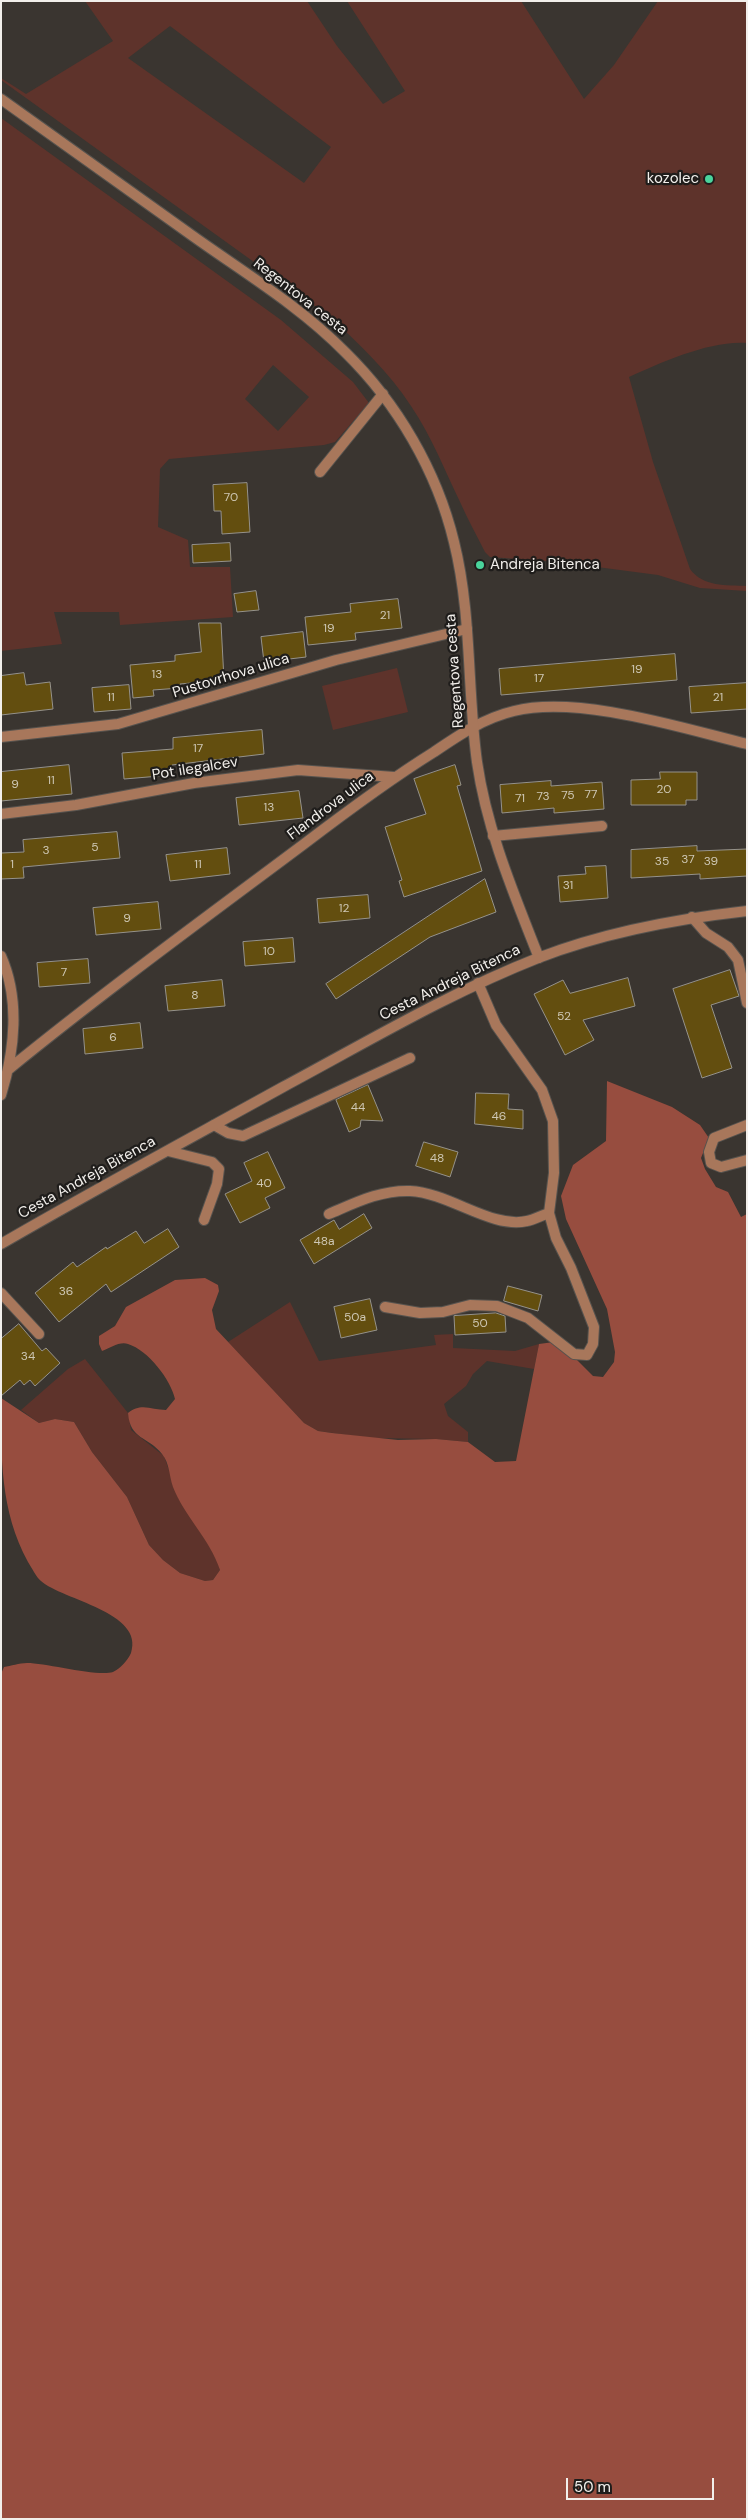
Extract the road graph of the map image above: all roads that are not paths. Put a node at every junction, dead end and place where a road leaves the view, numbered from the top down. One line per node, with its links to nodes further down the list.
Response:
1 (1, 99): 2 (street, Regentova cesta)
2 (382, 394): 3 (street); 4 (street, Regentova cesta)
3 (320, 472)
4 (467, 629): 5 (street, Regentova cesta); 6 (street, Pustovrhova ulica)
5 (473, 727): 7 (street, Flandrova ulica); 8 (street, Flandrova ulica); 11 (street, Regentova cesta)
6 (1, 737)
7 (747, 744)
8 (394, 777): 9 (street, Pot ilegalcev); 20 (street, Flandrova ulica)
9 (1, 814)
10 (602, 826): 11 (street)
11 (493, 836): 15 (street, Regentova cesta)
12 (747, 911): 13 (street, Cesta Andreja Bitenca)
13 (692, 917): 15 (street, Cesta Andreja Bitenca); 18 (street)
14 (1, 956): 16 (street)
15 (539, 958): 17 (street, Cesta Andreja Bitenca)
16 (5, 972): 20 (street)
17 (478, 983): 22 (street, Cesta Andreja Bitenca); 26 (street)
18 (747, 1003)
19 (410, 1058): 22 (street)
20 (9, 1069): 21 (street)
21 (1, 1095)
22 (214, 1125): 24 (street, Cesta Andreja Bitenca)
23 (747, 1125): 25 (street)
24 (168, 1151): 28 (street); 29 (street, Cesta Andreja Bitenca)
25 (747, 1160)
26 (549, 1213): 27 (street); 31 (street)
27 (329, 1214)
28 (204, 1220)
29 (1, 1244)
30 (1, 1293): 32 (street)
31 (385, 1307)
32 (39, 1334)

